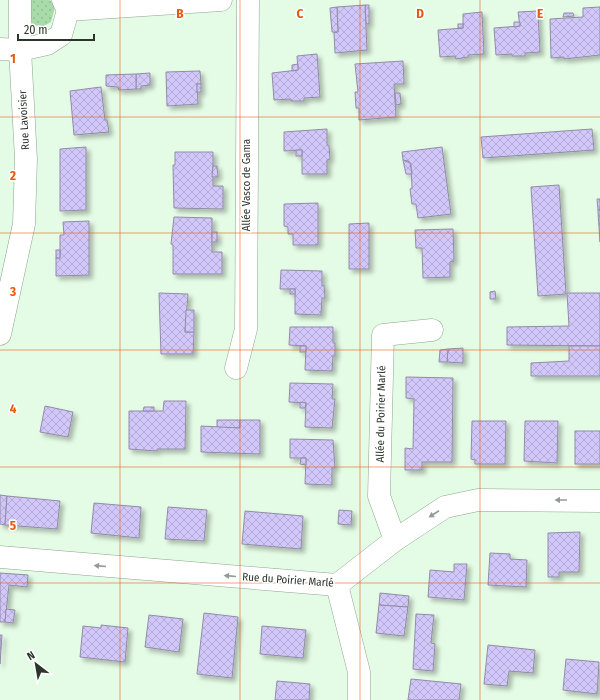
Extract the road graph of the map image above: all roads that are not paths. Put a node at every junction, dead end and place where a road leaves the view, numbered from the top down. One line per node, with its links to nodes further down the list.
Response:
1 (20, 0): 5 (street, Rue Lavoisier)
2 (222, 0): 4 (street)
3 (248, 0): 8 (street, Allée Vasco de Gama)
4 (65, 5): 5 (street)
5 (10, 49): 7 (street, Rue Lavoisier)
6 (432, 330): 10 (street, Allée du Poirier Marlé)
7 (0, 334)
8 (236, 368)
9 (600, 501): 10 (street, Rue du Poirier Marlé, one-way to 10)
10 (395, 540): 12 (street, Rue du Poirier Marlé)
11 (0, 557): 12 (street, Rue du Poirier Marlé, one-way to 11)
12 (337, 585): 13 (street)
13 (359, 700)

